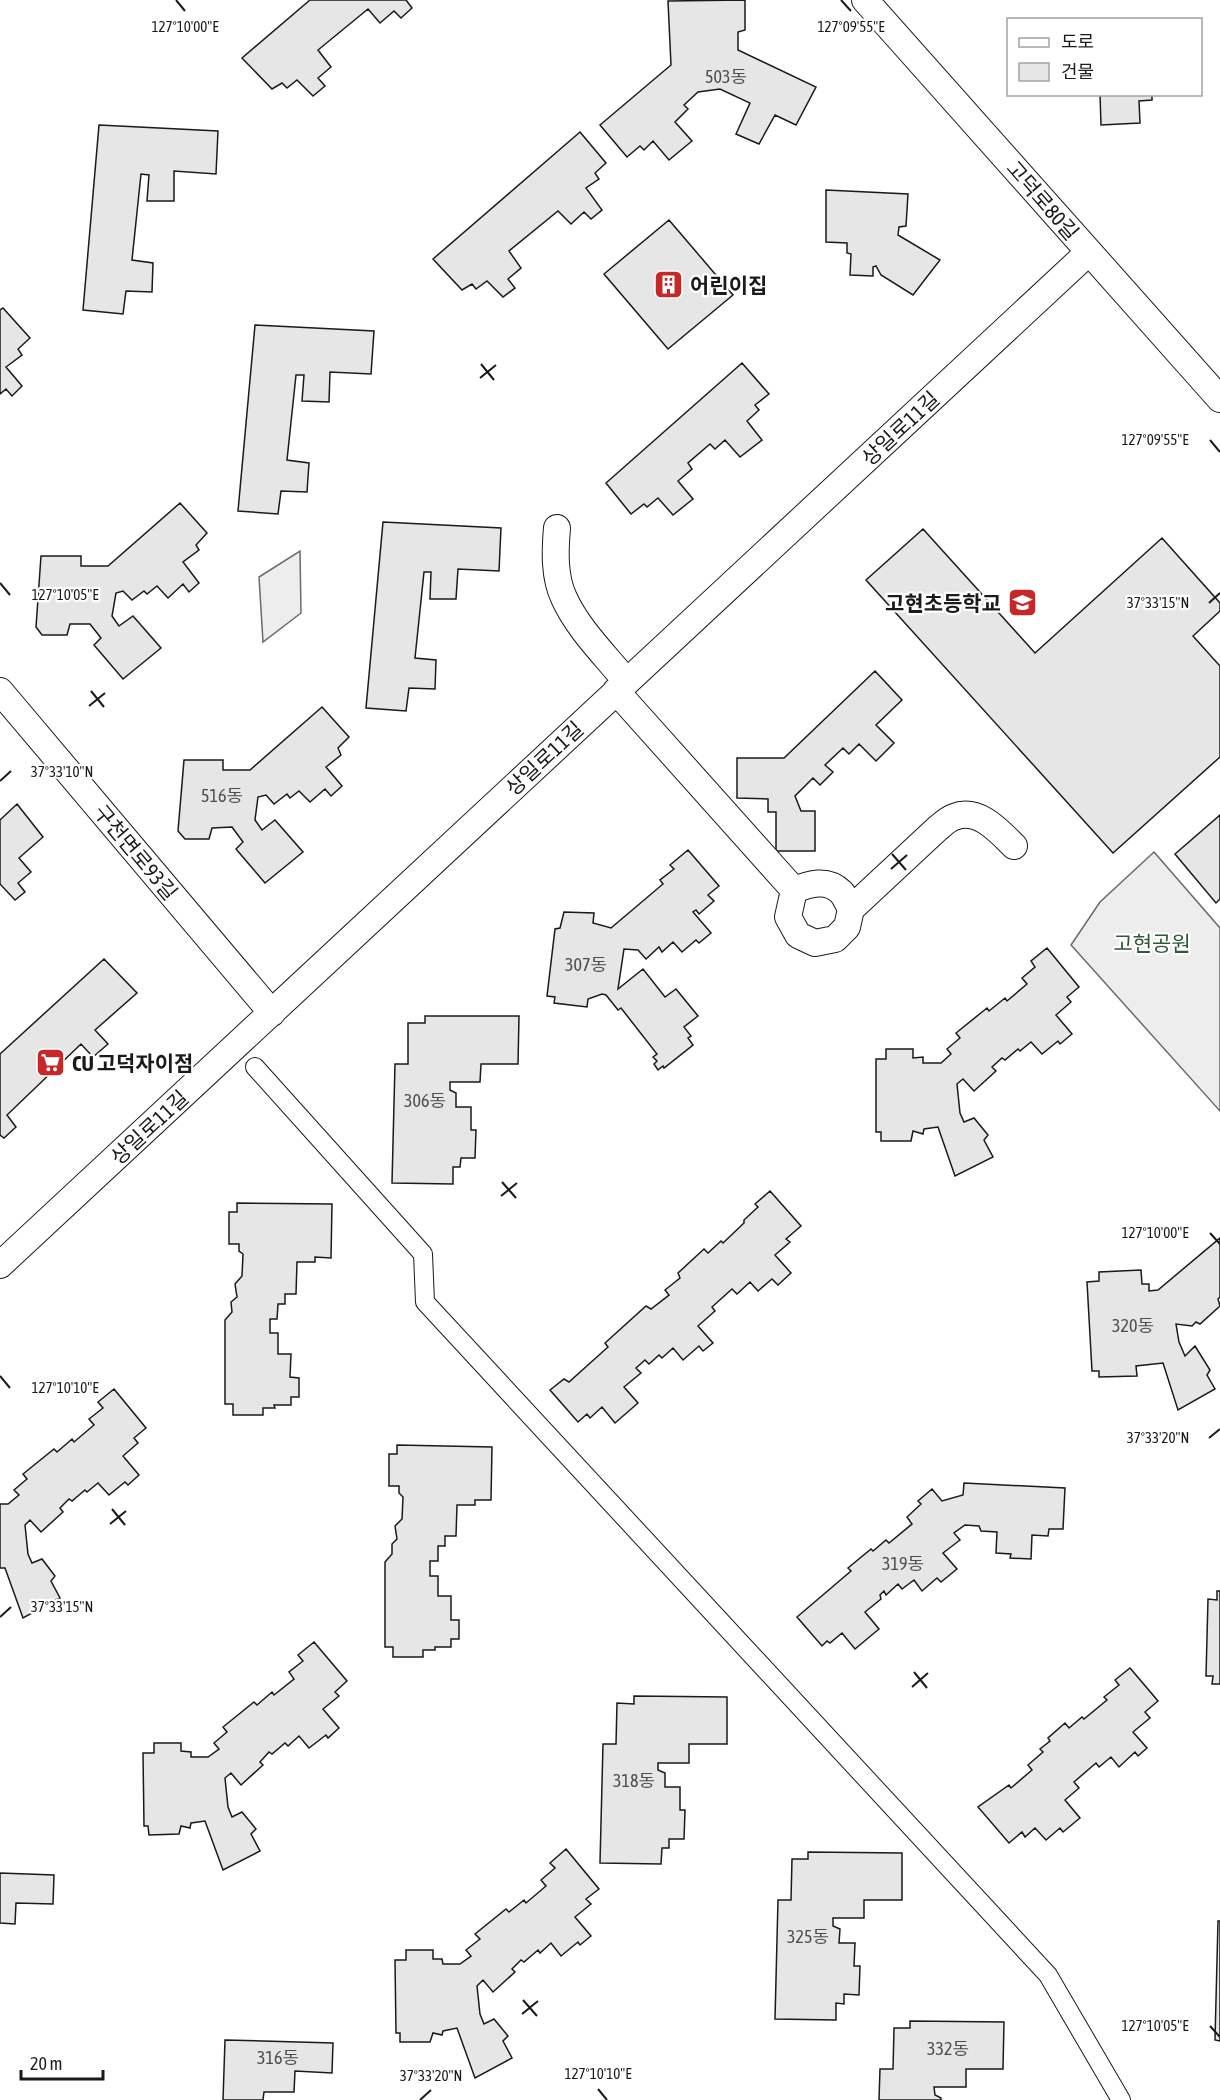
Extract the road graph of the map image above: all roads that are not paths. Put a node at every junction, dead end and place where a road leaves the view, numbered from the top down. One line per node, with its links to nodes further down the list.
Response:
1 (865, 0): 2 (street, 고덕로80길)
2 (1089, 252): 3 (street, 고덕로80길); 5 (street, 상일로11길)
3 (1220, 399)
4 (557, 528): 5 (street)
5 (621, 686): 8 (street); 10 (street, 상일로11길)
6 (0, 691): 10 (street, 구천면로93길)
7 (1014, 846): 9 (street)
8 (794, 890): 9 (street); 9 (street)
9 (851, 909)
10 (272, 1013): 12 (street, 상일로11길)
11 (255, 1067): 13 (street)
12 (0, 1265)
13 (1121, 2100)

